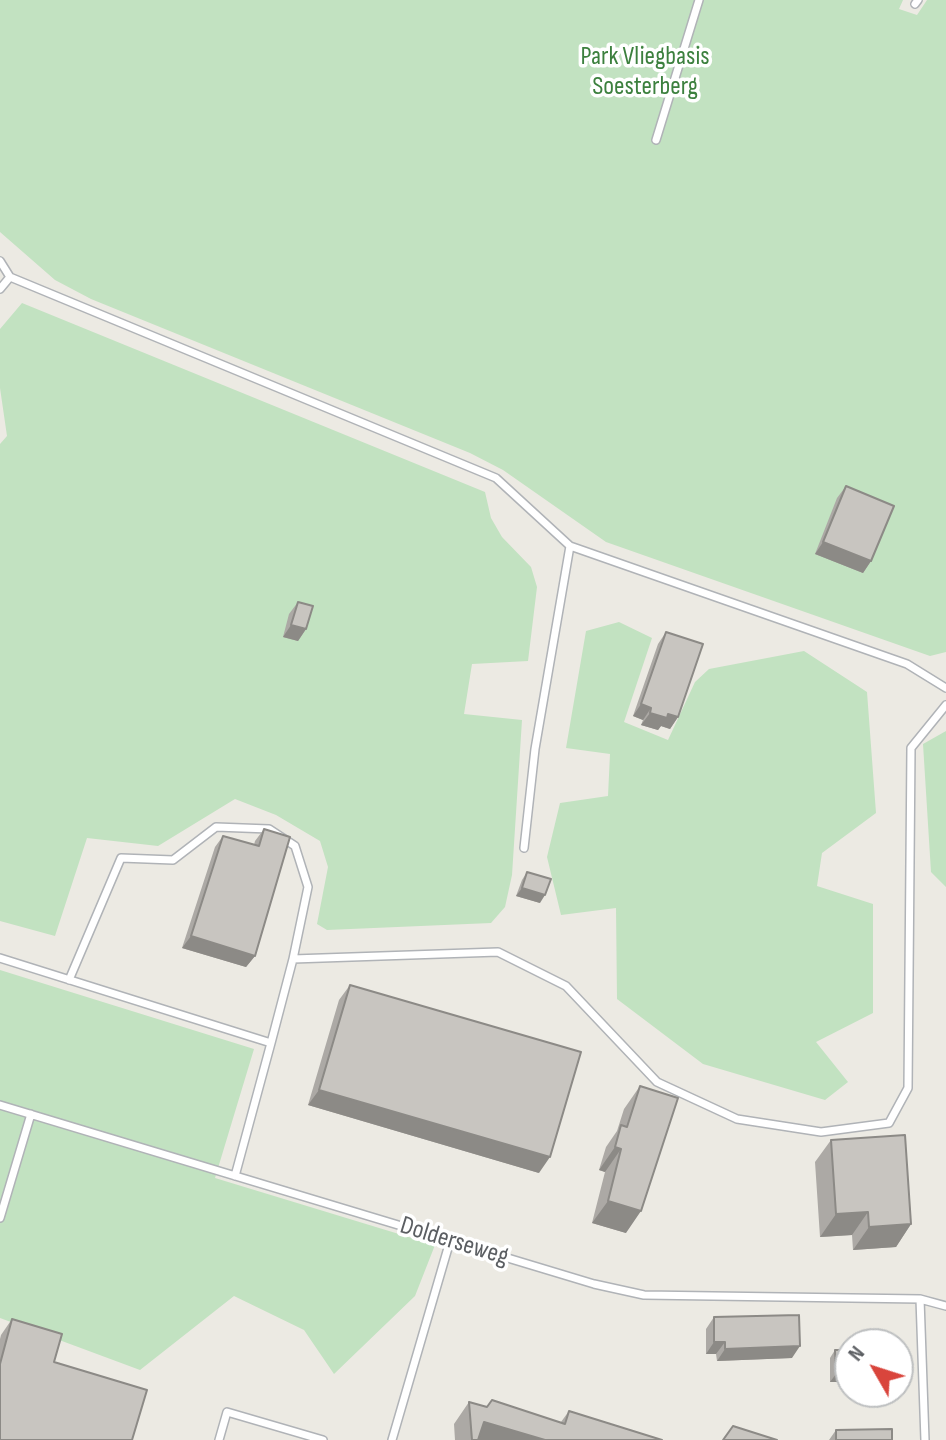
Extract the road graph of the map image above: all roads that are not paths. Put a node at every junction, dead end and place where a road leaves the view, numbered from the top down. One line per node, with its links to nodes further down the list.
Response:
1 (699, 0): 2 (lane)
2 (656, 140)
3 (0, 261): 4 (lane)
4 (10, 277): 5 (lane); 6 (lane)
5 (0, 289)
6 (570, 546): 7 (lane); 9 (lane)
7 (946, 688)
8 (946, 705): 11 (lane)
9 (524, 848)
10 (0, 958): 12 (lane)
11 (293, 959): 12 (lane); 13 (lane)
12 (69, 980): 13 (lane)
13 (271, 1043): 16 (lane)
14 (0, 1105): 15 (lane, Dolderseweg)
15 (31, 1114): 16 (lane, Dolderseweg); 17 (lane)
16 (235, 1176): 18 (lane, Dolderseweg)
17 (0, 1218)
18 (450, 1241): 19 (lane, Dolderseweg); 23 (lane)
19 (920, 1299): 20 (lane, Dolderseweg); 24 (lane)
20 (946, 1306)
21 (219, 1440): 22 (lane)
22 (323, 1440)
23 (392, 1440)
24 (925, 1440)

